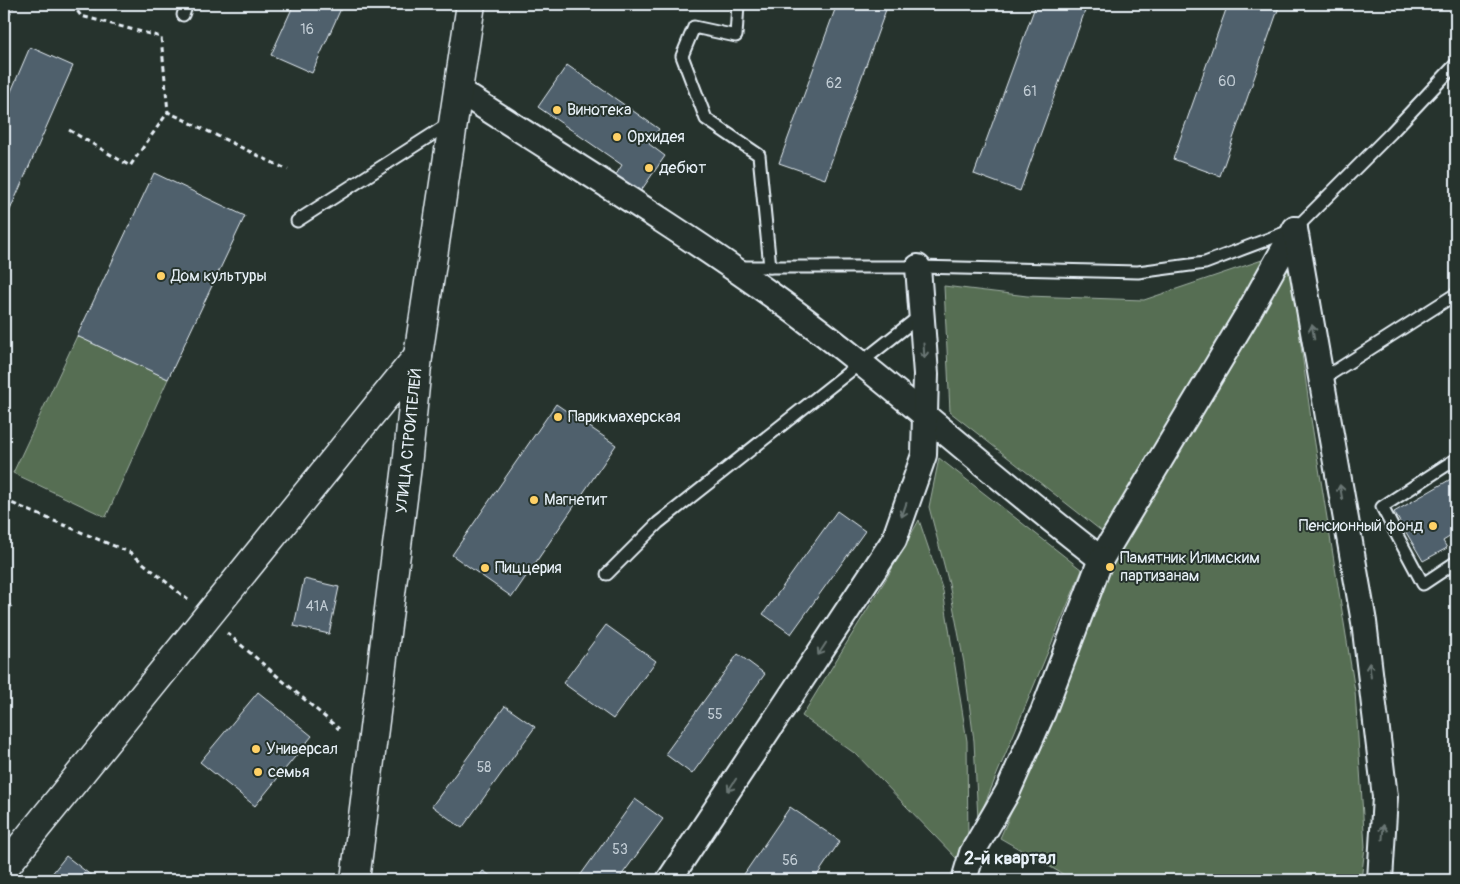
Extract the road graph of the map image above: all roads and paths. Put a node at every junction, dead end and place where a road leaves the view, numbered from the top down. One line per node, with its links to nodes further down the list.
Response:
1 (14, 4): 5 (path)
2 (72, 4): 8 (path)
3 (471, 4): 7 (street, УЛИЦА СТРОИТЕЛЕЙ)
4 (738, 4): 15 (lane)
5 (4, 24)
6 (1456, 64): 13 (lane)
7 (458, 90): 9 (street, УЛИЦА СТРОИТЕЛЕЙ); 14 (street)
8 (168, 112): 10 (path); 11 (path)
9 (453, 121): 12 (lane); 19 (street, УЛИЦА СТРОИТЕЛЕЙ)
10 (69, 130)
11 (288, 170)
12 (297, 221)
13 (1294, 228): 16 (lane); 21 (street, one-way to 13); 25 (street)
14 (730, 267): 15 (lane); 20 (street)
15 (770, 267): 16 (lane)
16 (918, 267): 18 (street)
17 (1456, 294): 21 (lane)
18 (921, 315): 20 (lane); 22 (street, one-way to 22)
19 (418, 356): 28 (street); 31 (street, УЛИЦА СТРОИТЕЛЕЙ)
20 (860, 363): 22 (street); 27 (lane)
21 (1321, 380): 34 (street, one-way to 21)
22 (924, 416): 25 (street); 32 (street, one-way to 32)
23 (1456, 458): 26 (lane)
24 (4, 500): 28 (path)
25 (1101, 559): 33 (street)
26 (1456, 562)
27 (607, 574)
28 (207, 616): 29 (path); 30 (street)
29 (339, 729)
30 (4, 868)
31 (355, 880)
32 (670, 880)
33 (964, 880)
34 (1380, 880)

